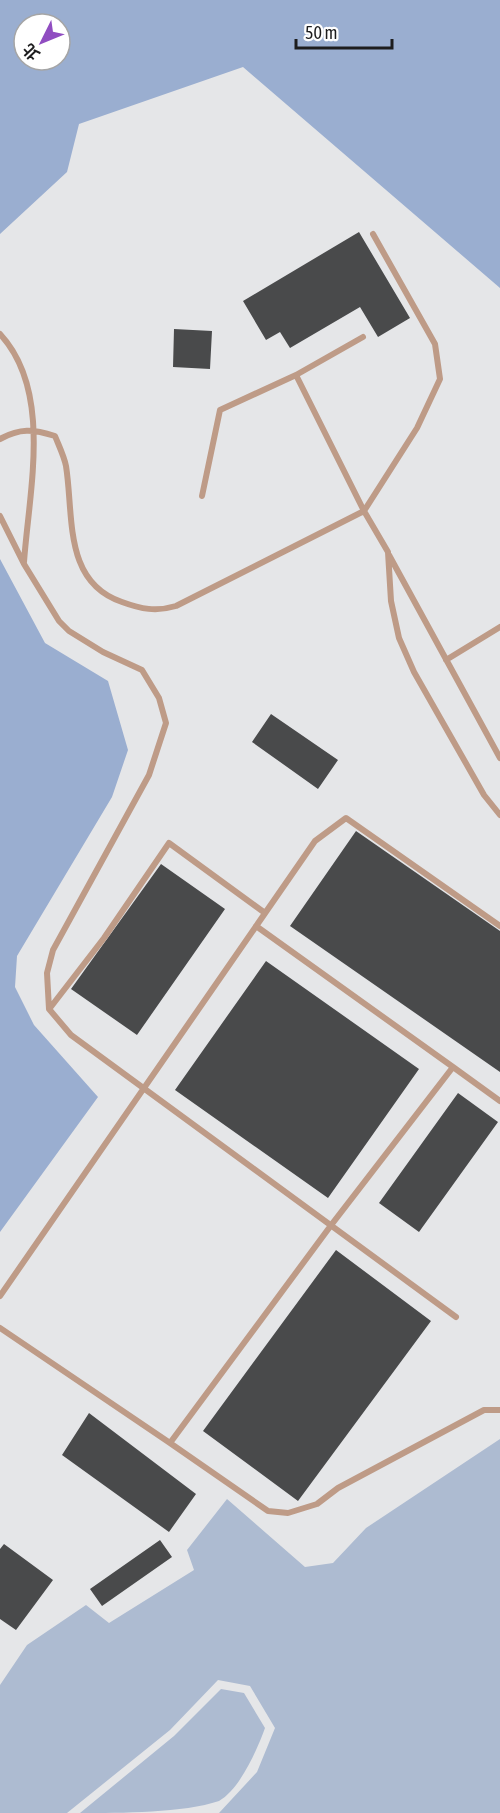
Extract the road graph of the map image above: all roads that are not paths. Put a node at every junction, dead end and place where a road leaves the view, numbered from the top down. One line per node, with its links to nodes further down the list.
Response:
1 (373, 234): 8 (lane)
2 (0, 334): 5 (lane)
3 (363, 337): 4 (lane)
4 (296, 375): 7 (lane); 8 (lane)
5 (34, 430): 6 (lane); 8 (lane); 11 (lane)
6 (0, 439)
7 (202, 496)
8 (364, 511): 10 (lane)
9 (0, 516): 11 (lane)
10 (388, 552): 13 (lane); 15 (lane)
11 (24, 564): 19 (lane)
12 (500, 627): 13 (lane)
13 (447, 660): 14 (lane)
14 (500, 758)
15 (500, 815)
16 (265, 913): 17 (lane); 18 (lane); 19 (lane)
17 (256, 926): 20 (lane); 21 (lane)
18 (500, 926)
19 (49, 1009): 21 (lane)
20 (453, 1067): 22 (lane); 23 (lane)
21 (144, 1088): 23 (lane); 24 (lane)
22 (500, 1101)
23 (332, 1224): 25 (lane); 28 (lane)
24 (0, 1296)
25 (456, 1317)
26 (0, 1328): 28 (lane)
27 (500, 1410): 28 (lane)
28 (170, 1443)

